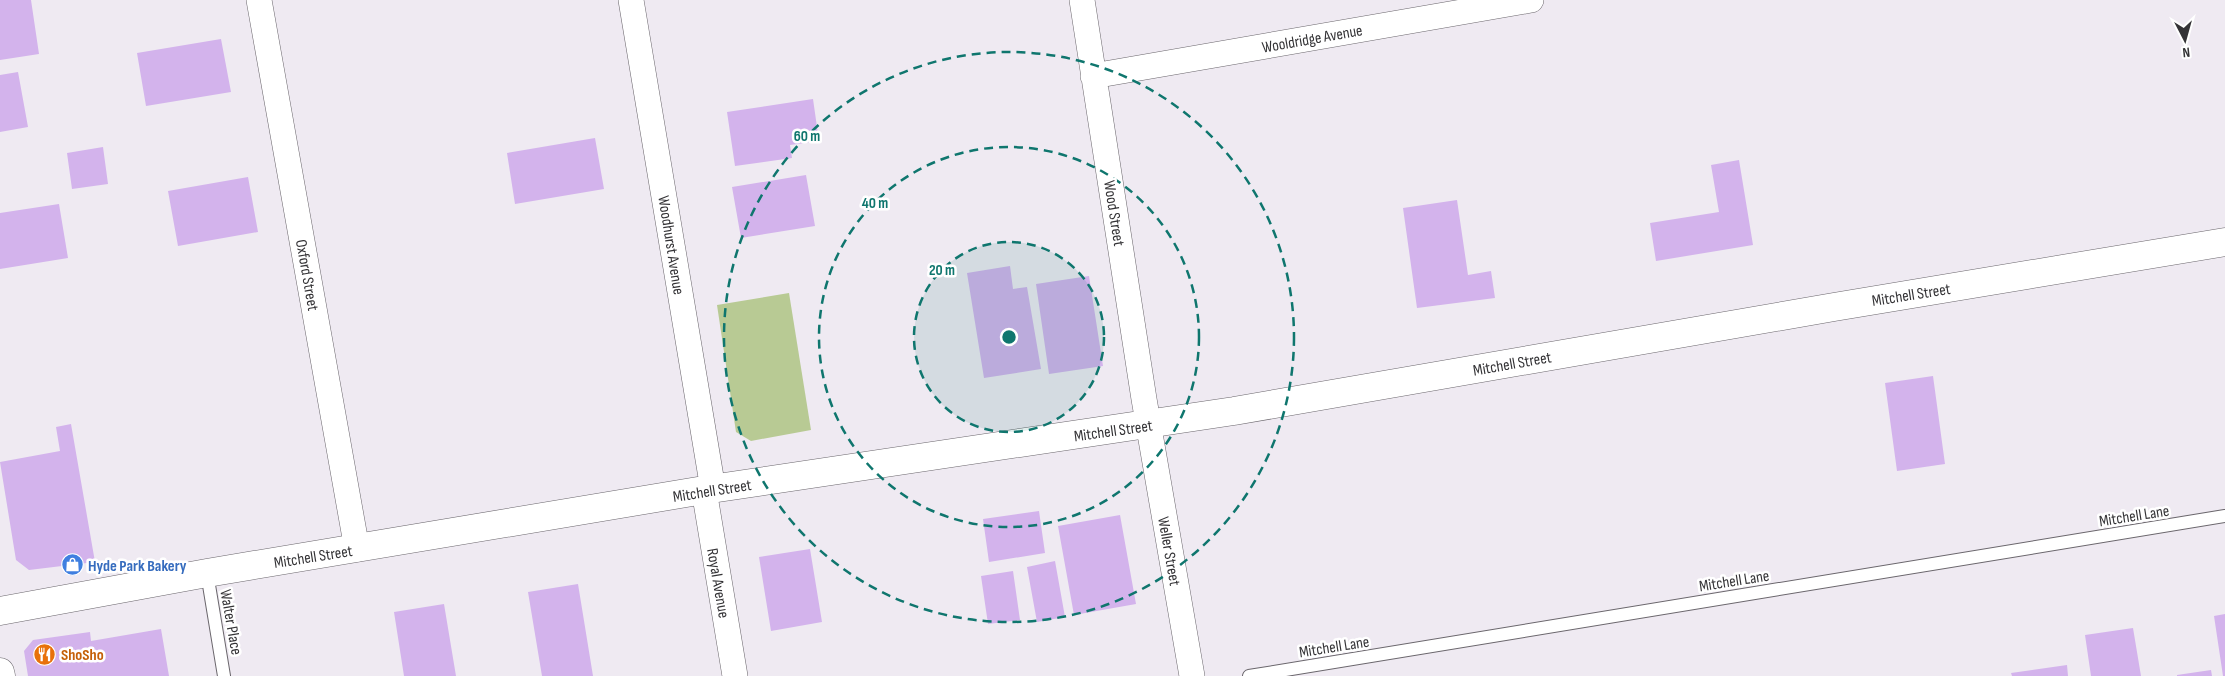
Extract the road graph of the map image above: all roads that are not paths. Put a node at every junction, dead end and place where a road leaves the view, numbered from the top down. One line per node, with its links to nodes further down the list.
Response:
1 (259, 0): 10 (street, Oxford Street)
2 (631, 0): 8 (street, Woodhurst Avenue)
3 (1082, 0): 5 (street, Wood Street)
4 (1531, 0): 5 (street, Wooldridge Avenue)
5 (1093, 76): 7 (street, Wood Street)
6 (2225, 242): 7 (street, Mitchell Street)
7 (1148, 425): 8 (street, Mitchell Street); 17 (street, Weller Street)
8 (708, 490): 10 (street, Mitchell Street); 16 (street, Royal Avenue)
9 (2225, 516): 18 (lane, Mitchell Lane)
10 (357, 549): 11 (street, Mitchell Street)
11 (207, 573): 12 (street, Mitchell Street); 15 (lane, Walter Place)
12 (0, 611)
13 (0, 672): 14 (street)
14 (1, 676)
15 (224, 676)
16 (735, 676)
17 (1192, 676)
18 (1249, 676)

